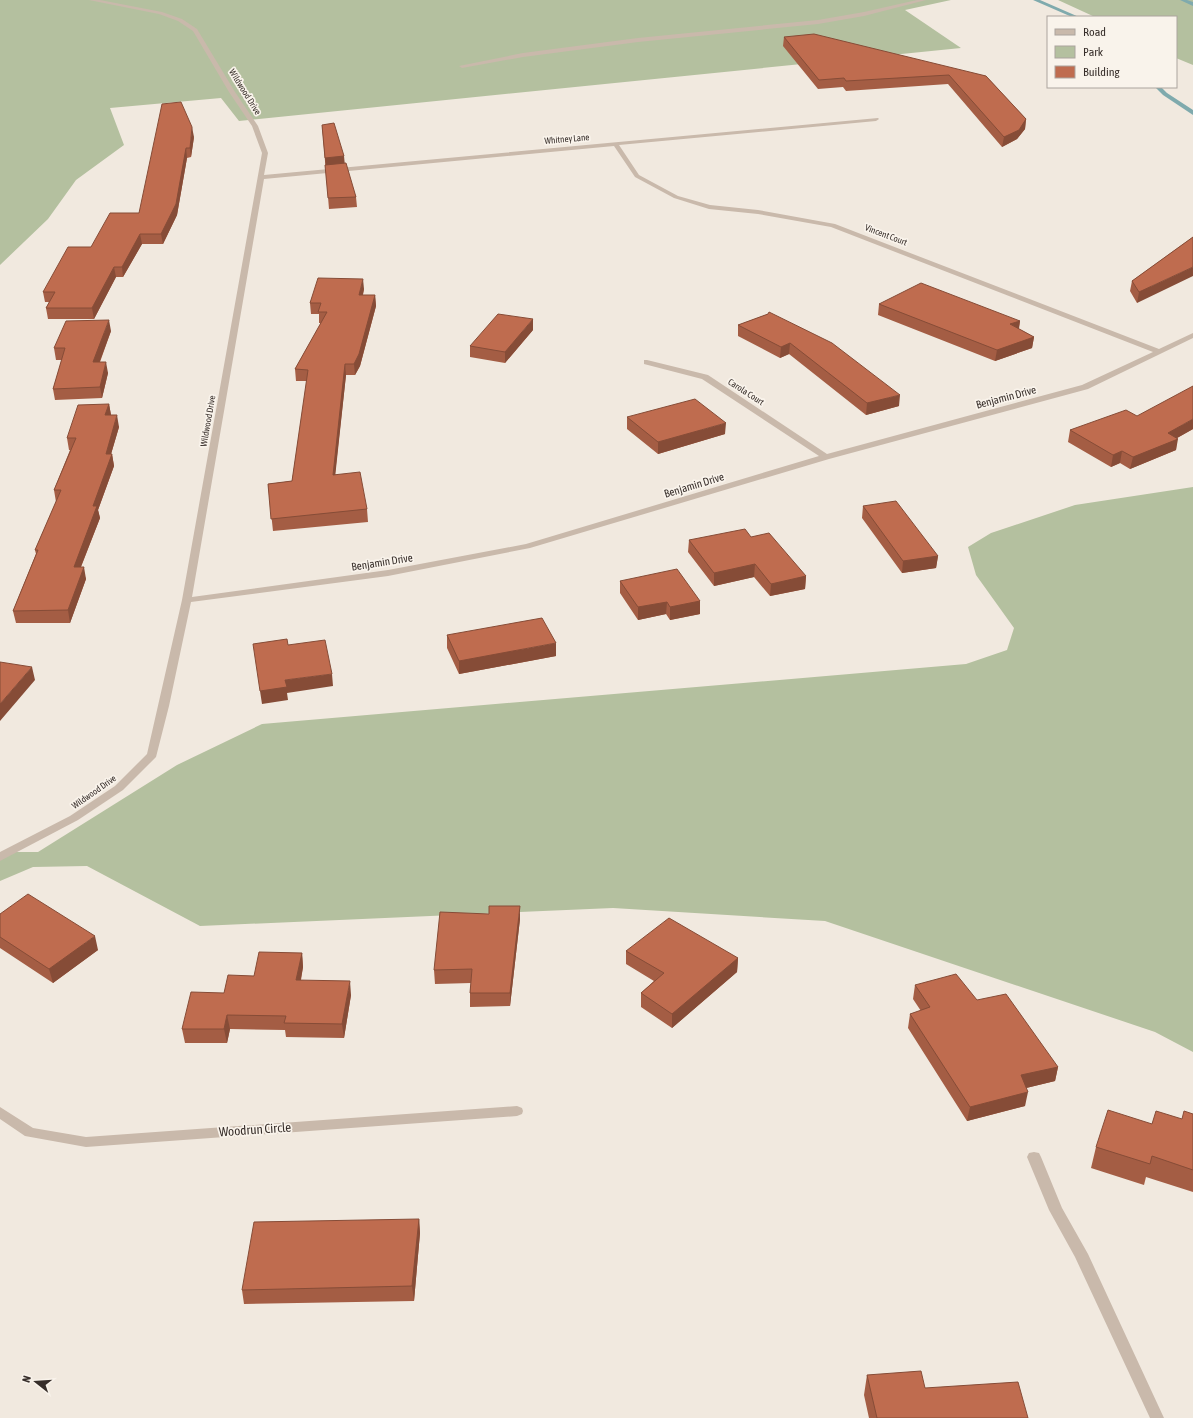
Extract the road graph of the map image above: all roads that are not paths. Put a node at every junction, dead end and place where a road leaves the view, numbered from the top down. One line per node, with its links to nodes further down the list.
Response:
1 (92, 0): 6 (street, Wildwood Drive)
2 (923, 0): 3 (street)
3 (462, 66)
4 (876, 119): 5 (street, Whitney Lane)
5 (615, 143): 6 (street, Whitney Lane); 8 (street, Vincent Court)
6 (261, 176): 11 (street, Wildwood Drive)
7 (1193, 335): 8 (street, Benjamin Drive)
8 (1158, 351): 10 (street, Benjamin Drive)
9 (647, 362): 10 (street, Carola Court)
10 (826, 457): 11 (street, Benjamin Drive)
11 (187, 600): 12 (street, Wildwood Drive)
12 (0, 857)
13 (517, 1111): 14 (street, Woodrun Circle)
14 (0, 1112)
15 (1034, 1157): 16 (street)
16 (1157, 1418)

